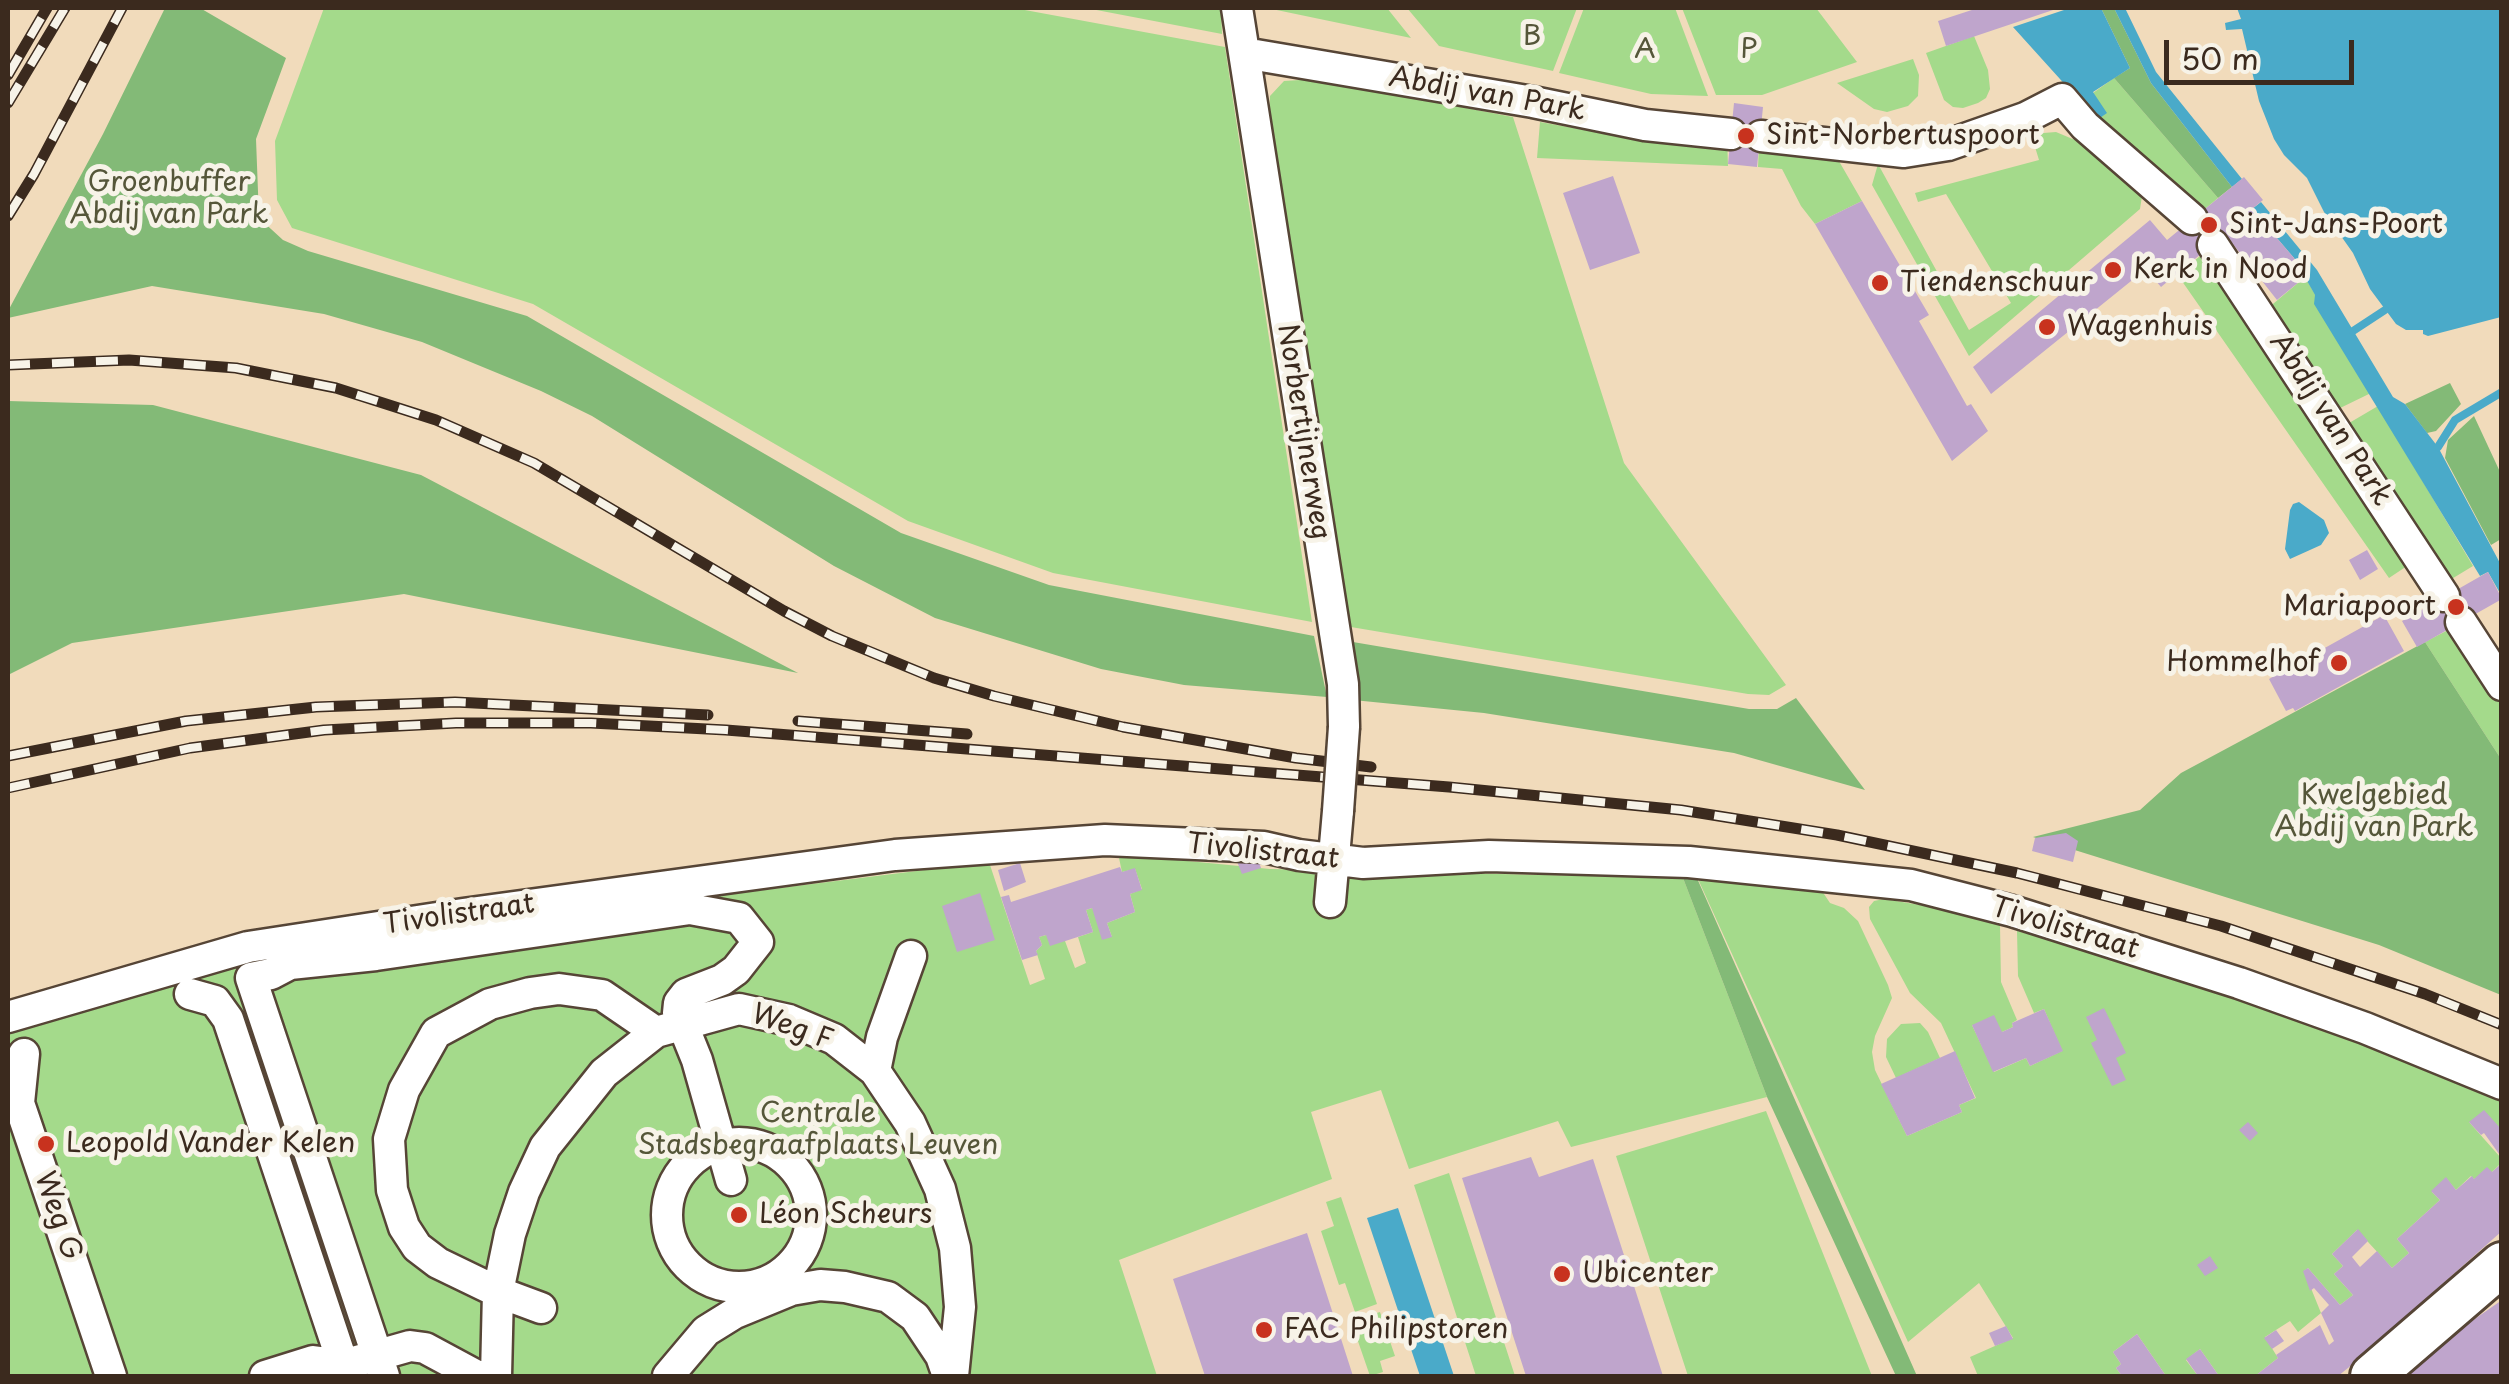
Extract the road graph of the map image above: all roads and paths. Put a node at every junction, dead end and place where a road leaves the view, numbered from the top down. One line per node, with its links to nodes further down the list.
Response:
1 (1236, 8): 2 (street, Norbertijnerweg)
2 (1244, 52): 3 (street, Abdij van Park); 8 (street, Norbertijnerweg, bridge)
3 (2192, 219)
4 (2213, 245): 5 (street, Abdij van Park)
5 (2444, 596)
6 (2460, 622): 7 (street)
7 (2502, 685)
8 (1333, 858): 9 (street, Norbertijnerweg); 12 (street, Tivolistraat); 16 (street, Tivolistraat)
9 (1330, 902)
10 (912, 956): 15 (street)
11 (190, 994): 24 (street)
12 (8, 1017)
13 (668, 1029): 15 (street, Weg F); 18 (street); 21 (street, Weg F); 21 (street); 23 (street)
14 (24, 1054): 17 (street, Weg G)
15 (876, 1071): 30 (street, Weg F)
16 (2502, 1084)
17 (13, 1098): 25 (street, Weg G)
18 (724, 1144): 18 (street); 19 (street)
19 (731, 1180)
20 (2502, 1264): 31 (street)
21 (498, 1292): 22 (street); 28 (street, Weg F)
22 (541, 1308)
23 (380, 1366): 24 (street); 27 (street)
24 (345, 1370): 26 (street)
25 (111, 1376)
26 (266, 1376)
27 (477, 1376)
28 (496, 1376)
29 (668, 1376): 30 (street)
30 (950, 1376)
31 (2372, 1376)

